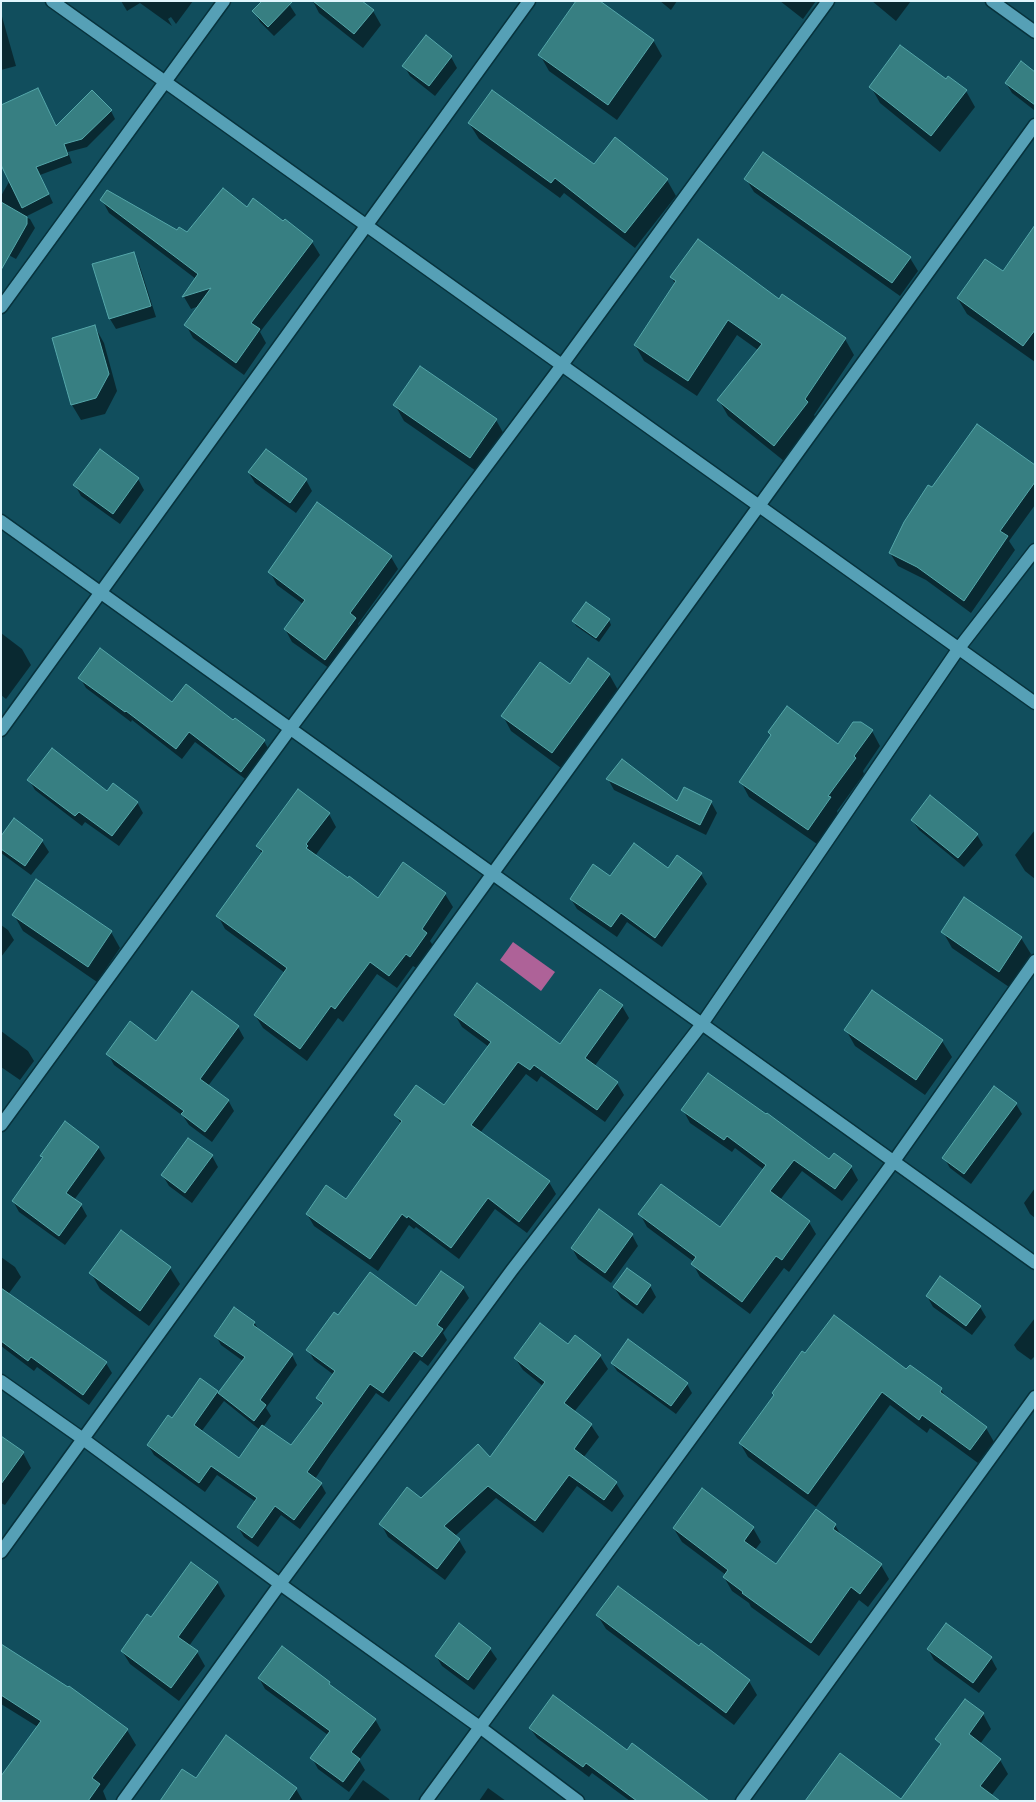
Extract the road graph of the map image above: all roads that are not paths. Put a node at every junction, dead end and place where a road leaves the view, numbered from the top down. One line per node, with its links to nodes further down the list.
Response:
1 (52, 1): 7 (street)
2 (224, 1): 7 (street)
3 (529, 1): 9 (street)
4 (828, 1): 11 (street)
5 (992, 1): 6 (street)
6 (1035, 32)
7 (165, 82): 9 (street); 10 (street)
8 (1035, 125): 12 (street)
9 (367, 226): 11 (street); 15 (street)
10 (1, 307)
11 (562, 365): 12 (street); 18 (street)
12 (759, 506): 16 (street); 20 (street)
13 (1, 521): 15 (street)
14 (1035, 550): 16 (street)
15 (101, 593): 18 (street); 19 (street)
16 (959, 648): 17 (street); 22 (street)
17 (1035, 702)
18 (290, 729): 20 (street); 23 (street)
19 (1, 730)
20 (492, 875): 22 (street); 28 (street)
21 (1035, 961): 24 (street)
22 (702, 1024): 24 (street); 30 (street)
23 (1, 1125)
24 (894, 1160): 25 (street); 31 (street)
25 (1035, 1263)
26 (1, 1382): 28 (street)
27 (1035, 1397): 35 (street)
28 (83, 1439): 29 (street); 30 (street)
29 (1, 1552)
30 (280, 1584): 31 (street); 32 (street)
31 (480, 1728): 33 (street); 34 (street)
32 (122, 1801)
33 (426, 1801)
34 (578, 1801)
35 (742, 1801)

